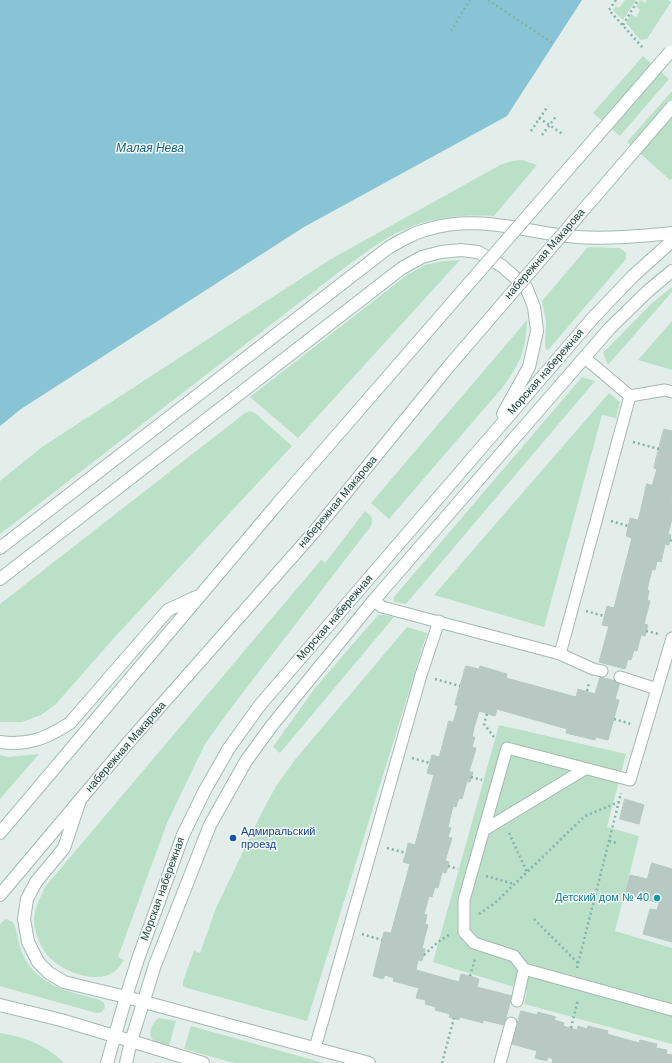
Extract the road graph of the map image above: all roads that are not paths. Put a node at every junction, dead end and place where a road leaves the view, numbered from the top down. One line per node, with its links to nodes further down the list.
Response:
1 (672, 49): 12 (main road, bridge)
2 (672, 107): 22 (main road, набережная Макарова, bridge)
3 (672, 233): 10 (main road)
4 (672, 241): 9 (main road, Морская набережная)
5 (672, 271): 6 (main road, Морская набережная)
6 (585, 358): 8 (lane); 13 (main road, Морская набережная)
7 (672, 392): 8 (lane)
8 (630, 396): 16 (lane)
9 (496, 430): 11 (main road); 27 (main road, Морская набережная)
10 (0, 548)
11 (0, 579)
12 (201, 595): 20 (main road); 24 (main road)
13 (374, 600): 14 (lane); 28 (main road, Морская набережная)
14 (439, 622): 16 (lane); 35 (lane)
15 (672, 638): 19 (lane)
16 (560, 654): 17 (lane)
17 (602, 671)
18 (620, 677): 19 (lane)
19 (658, 689): 21 (lane)
20 (0, 742)
21 (585, 769): 23 (lane); 23 (lane)
22 (80, 800): 25 (main road, набережная Макарова); 27 (main road)
23 (484, 830): 26 (lane)
24 (0, 833)
25 (0, 895)
26 (524, 969): 29 (lane); 31 (lane)
27 (126, 997): 28 (main road); 33 (main road, Морская набережная)
28 (143, 1001): 34 (main road, Морская набережная); 35 (main road)
29 (517, 1001)
30 (0, 1005): 33 (main road)
31 (672, 1010)
32 (511, 1024): 40 (lane)
33 (114, 1036): 34 (main road); 36 (main road, Морская набережная)
34 (131, 1042): 37 (main road, Морская набережная); 38 (main road)
35 (314, 1048): 39 (main road)
36 (107, 1063)
37 (126, 1063)
38 (202, 1063)
39 (369, 1063)
40 (500, 1063)

